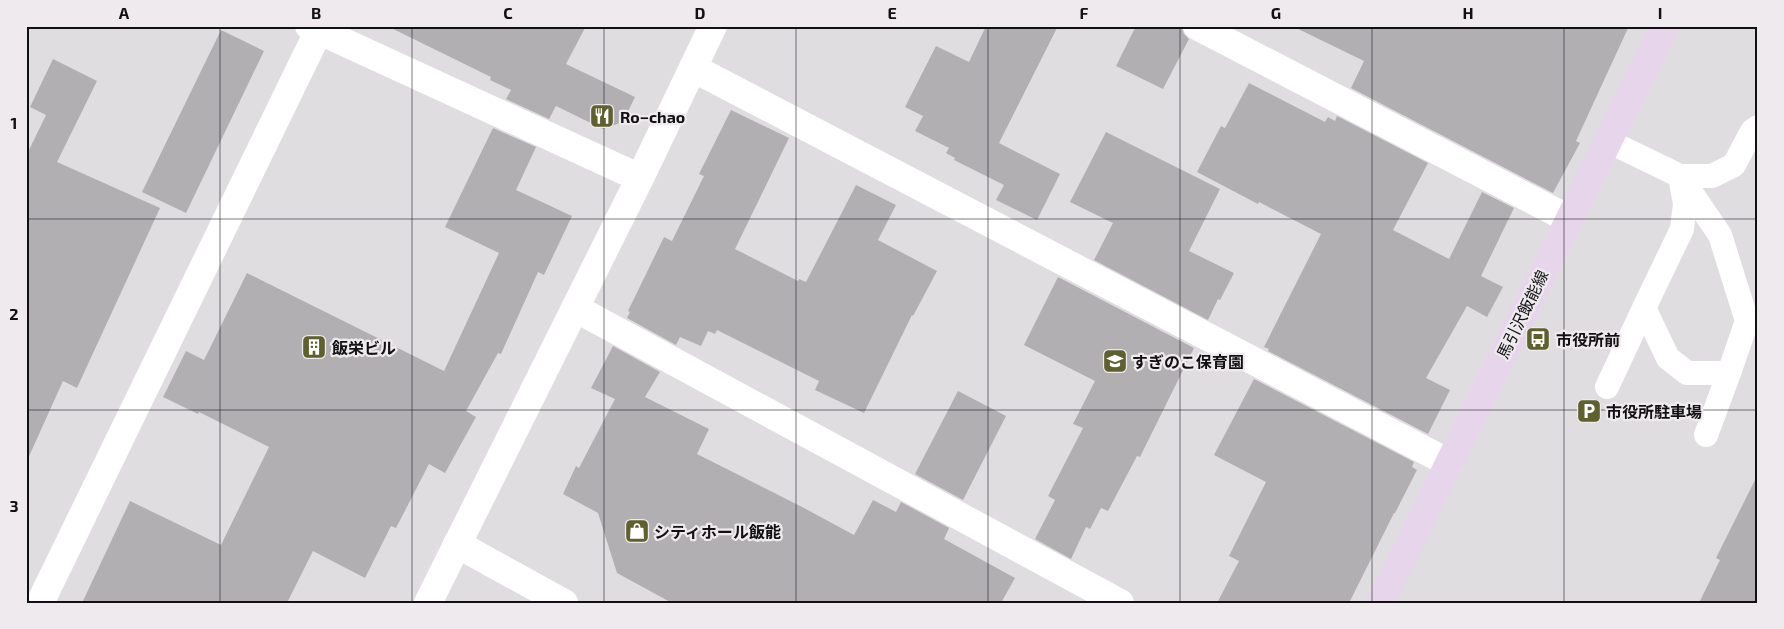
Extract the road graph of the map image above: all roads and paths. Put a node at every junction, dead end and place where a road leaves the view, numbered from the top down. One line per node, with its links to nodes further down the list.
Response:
1 (713, 26): 5 (street)
2 (1197, 26): 10 (street)
3 (1665, 26): 7 (main road, 馬引沢飯能線)
4 (316, 28): 9 (street); 18 (street)
5 (693, 68): 9 (street); 16 (street)
6 (1758, 127): 8 (lane)
7 (1608, 141): 8 (lane); 10 (main road, 馬引沢飯能線)
8 (1680, 176): 12 (lane); 13 (lane)
9 (640, 178): 11 (street)
10 (1570, 219): 16 (main road, 馬引沢飯能線)
11 (575, 308): 17 (street); 21 (street)
12 (1644, 308): 13 (lane); 14 (lane)
13 (1729, 373): 15 (lane)
14 (1607, 387)
15 (1706, 435)
16 (1448, 463): 22 (main road, 馬引沢飯能線)
17 (457, 544): 19 (street); 20 (street)
18 (40, 603)
19 (428, 603)
20 (564, 603)
21 (1120, 603)
22 (1380, 603)

